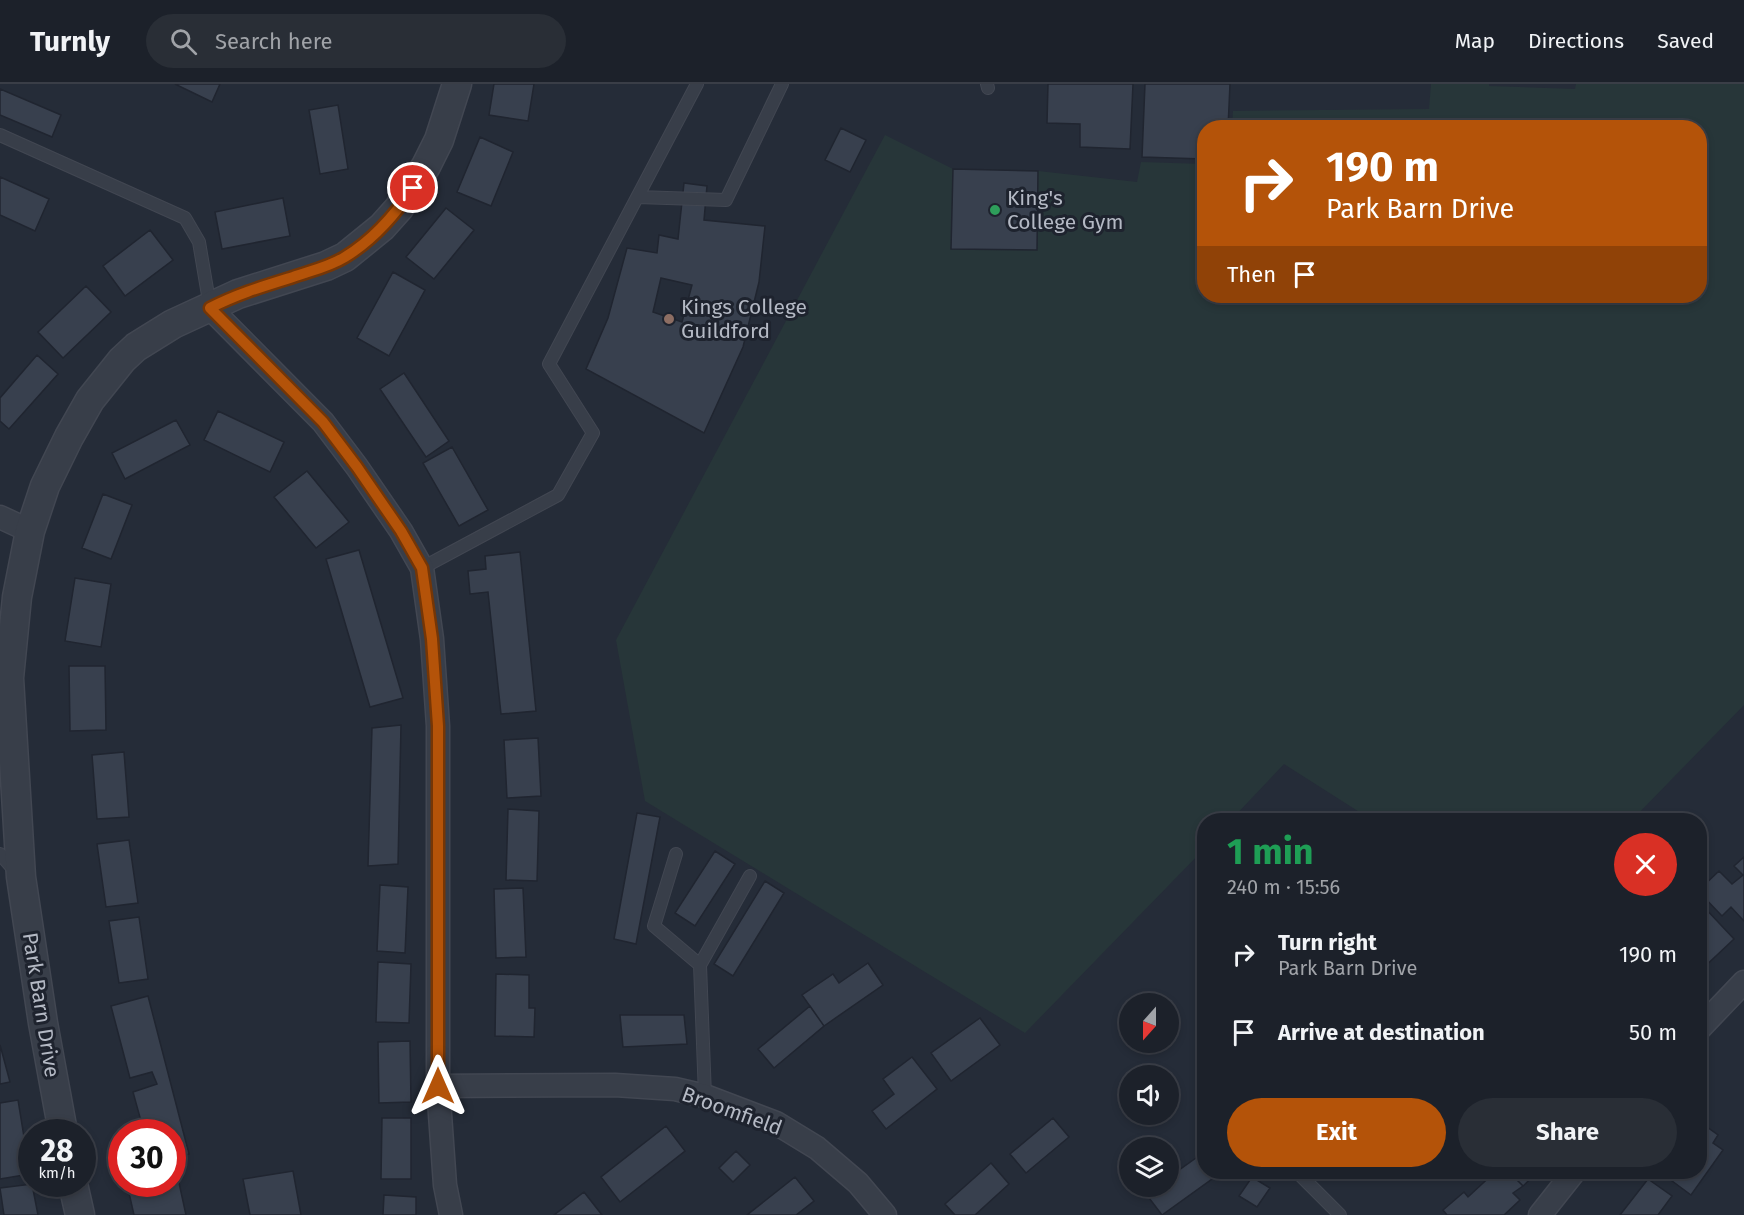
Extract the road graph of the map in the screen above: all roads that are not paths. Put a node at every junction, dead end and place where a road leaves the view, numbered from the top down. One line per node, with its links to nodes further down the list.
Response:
1 (457, 84): 6 (street, Park Barn Drive)
2 (698, 84): 5 (lane)
3 (782, 84): 5 (lane)
4 (0, 135): 6 (lane)
5 (638, 197): 9 (lane)
6 (210, 308): 8 (street, Park Barn Drive); 9 (street)
7 (0, 517): 8 (street)
8 (30, 531): 10 (street, Park Barn Drive)
9 (422, 568): 18 (street)
10 (7, 754): 14 (street, Park Barn Drive)
11 (0, 854): 14 (lane)
12 (676, 855): 15 (lane)
13 (750, 876): 15 (lane)
14 (21, 877): 20 (street, Park Barn Drive)
15 (700, 965): 19 (lane)
16 (1744, 982): 17 (street)
17 (1707, 1021)
18 (438, 1086): 19 (street, Broomfield); 25 (street)
19 (705, 1096): 26 (street, Broomfield)
20 (61, 1119)
21 (1305, 1179): 27 (lane)
22 (1568, 1179): 28 (street)
23 (77, 1197): 24 (street)
24 (80, 1215)
25 (451, 1215)
26 (885, 1215)
27 (1340, 1215)
28 (1540, 1215)

